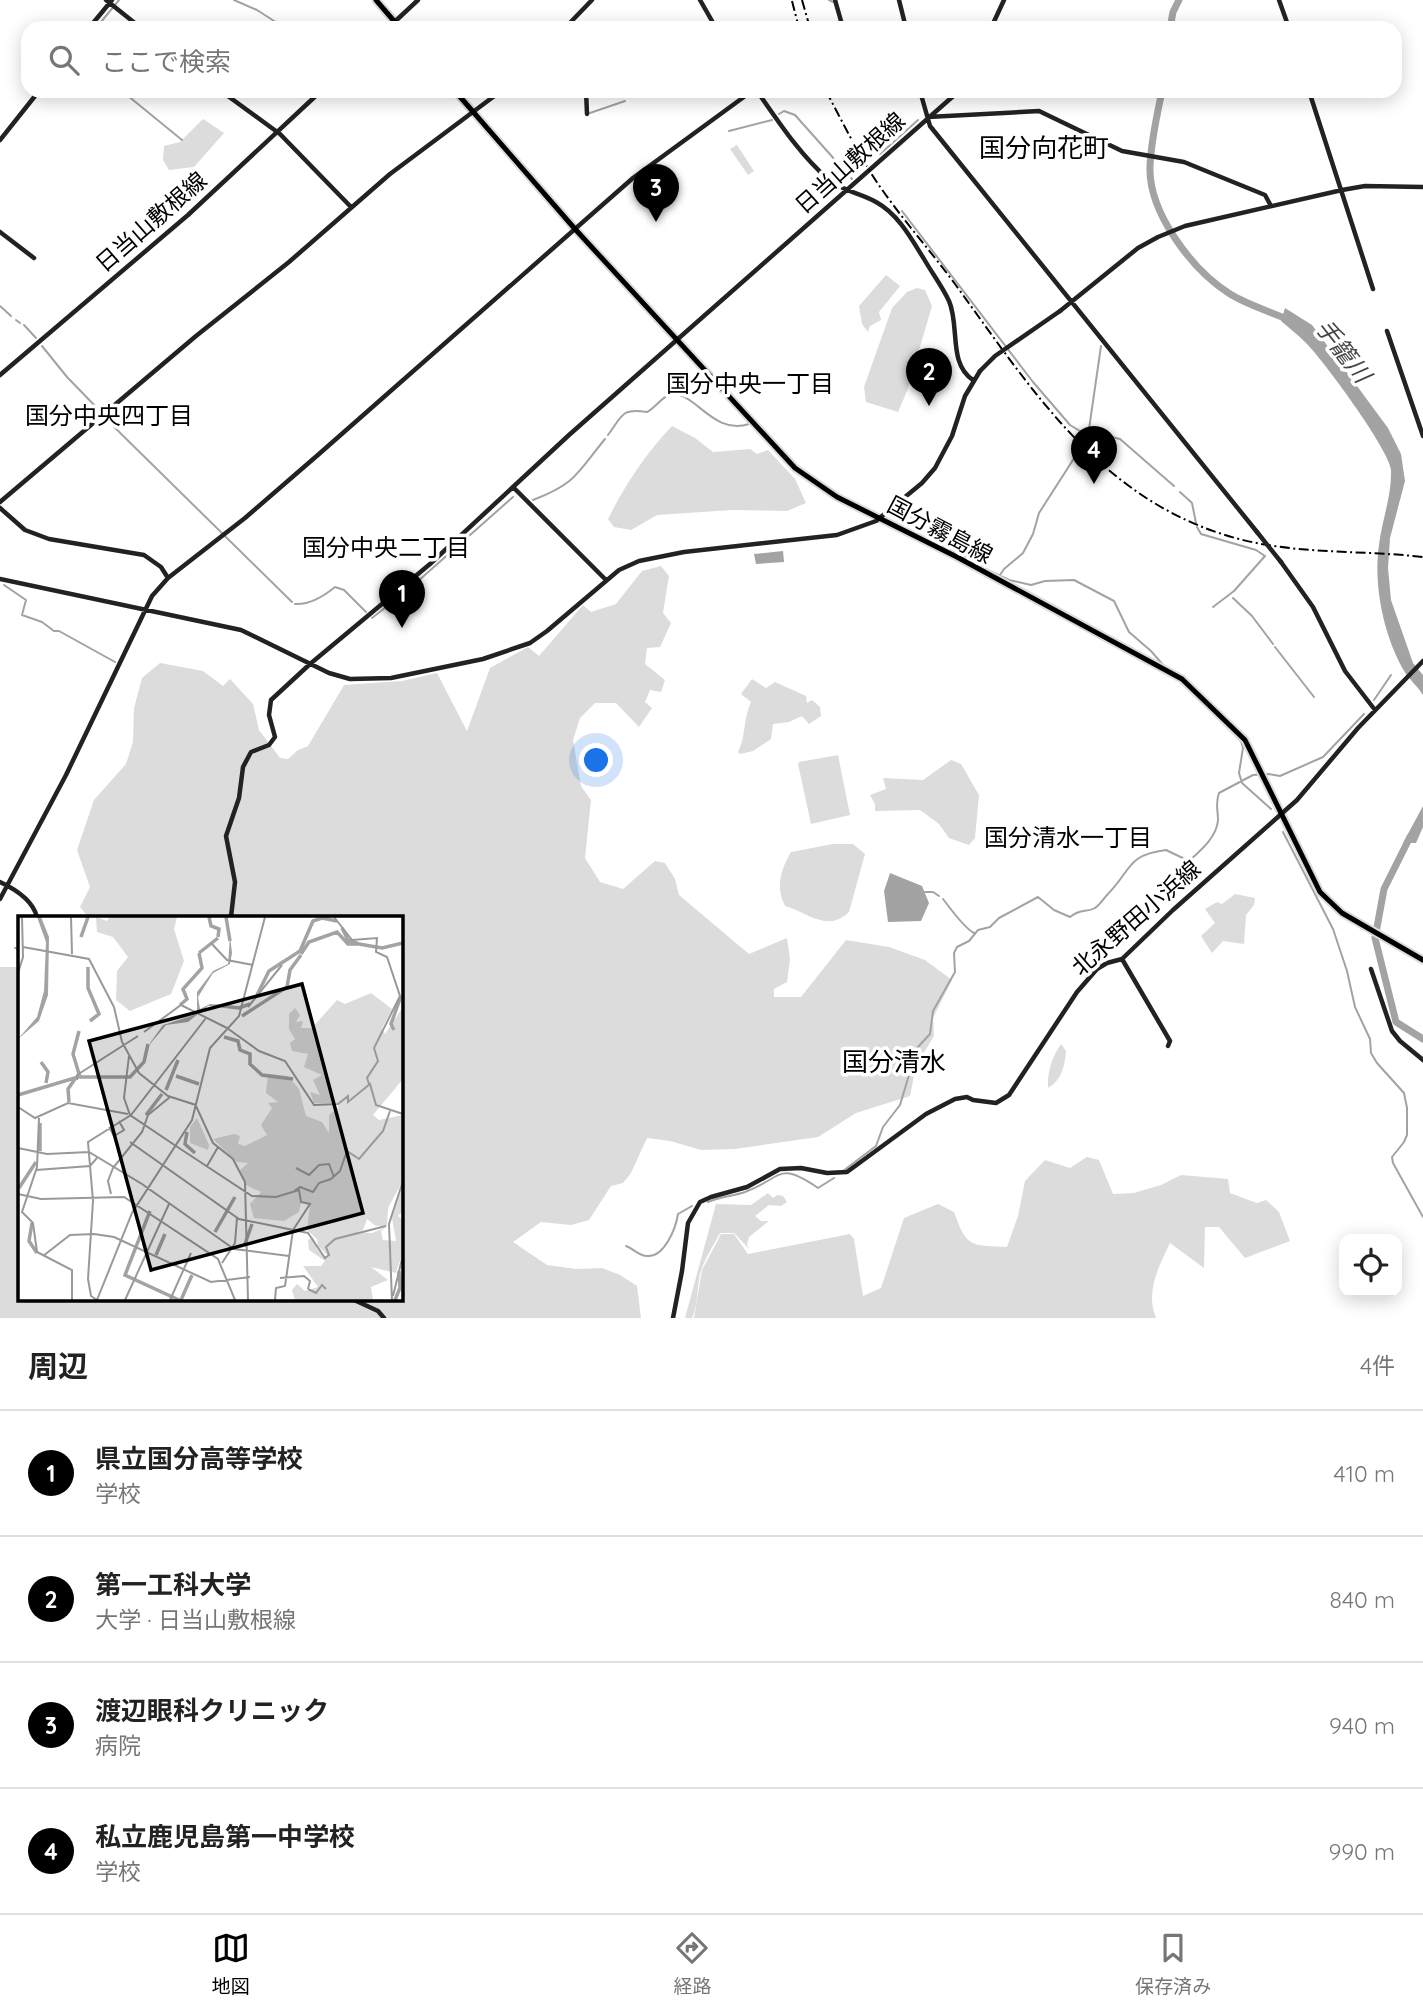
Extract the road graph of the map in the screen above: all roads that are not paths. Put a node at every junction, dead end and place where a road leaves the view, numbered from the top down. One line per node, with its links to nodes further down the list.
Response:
1 (376, 0): 12 (main road)
2 (418, 0): 13 (street)
3 (592, 0): 14 (street)
4 (700, 0): 15 (street)
5 (835, 0): 16 (street)
6 (899, 0): 17 (street)
7 (1004, 0): 18 (street)
8 (1279, 0): 19 (street)
9 (109, 1): 10 (street); 11 (street)
10 (94, 21)
11 (133, 21)
12 (394, 21)
13 (396, 21)
14 (572, 21)
15 (712, 21)
16 (841, 21)
17 (904, 21)
18 (994, 21)
19 (1286, 21)
20 (33, 98): 35 (street)
21 (230, 98): 34 (street)
22 (313, 98): 34 (street, 日当山敷根線)
23 (461, 98): 31 (main road, 国分霧島線)
24 (492, 98): 31 (street)
25 (586, 98): 32 (street)
26 (745, 98): 41 (street)
27 (761, 98): 37 (street)
28 (922, 98): 33 (street)
29 (950, 98): 33 (street)
30 (1311, 98): 38 (street)
31 (474, 112): 39 (street); 41 (main road, 国分霧島線)
32 (587, 114)
33 (927, 117): 37 (street, 日当山敷根線); 40 (street, 日当山敷根線); 45 (street)
34 (277, 131): 39 (street); 48 (street, 日当山敷根線)
35 (0, 140)
36 (1423, 187): 38 (street)
37 (847, 190): 47 (street, 日当山敷根線); 49 (street)
38 (1342, 190): 40 (street); 44 (street)
39 (351, 206): 52 (street)
40 (1271, 206): 45 (street)
41 (575, 229): 47 (main road, 国分霧島線); 55 (street)
42 (0, 232): 43 (street)
43 (34, 258)
44 (1373, 289)
45 (1070, 302): 49 (street, bridge); 61 (street, bridge)
46 (1387, 331): 50 (street)
47 (679, 340): 51 (street, 日当山敷根線); 54 (main road, 国分霧島線)
48 (0, 375)
49 (974, 380): 54 (street)
50 (1423, 436)
51 (514, 488): 57 (street); 60 (street, 日当山敷根線)
52 (0, 502)
53 (0, 508): 55 (street)
54 (882, 518): 57 (street); 62 (main road, 国分霧島線)
55 (168, 578): 58 (street)
56 (0, 579): 58 (street)
57 (606, 580): 60 (street)
58 (146, 608): 60 (street); 64 (street)
59 (1423, 661): 61 (street, 北永野田小浜線)
60 (310, 664): 67 (street, 日当山敷根線)
61 (1375, 710): 62 (street, 北永野田小浜線)
62 (1281, 815): 68 (street, 北永野田小浜線); 69 (main road, 国分霧島線)
63 (0, 882): 64 (street)
64 (8, 885): 65 (street); 66 (street)
65 (0, 899)
66 (37, 916)
67 (231, 916)
68 (1122, 959): 71 (street); 75 (street, 北永野田小浜線)
69 (1423, 960)
70 (1371, 969): 72 (street)
71 (1168, 1046)
72 (1423, 1060)
73 (354, 1300): 74 (street)
74 (384, 1318)
75 (673, 1318)

